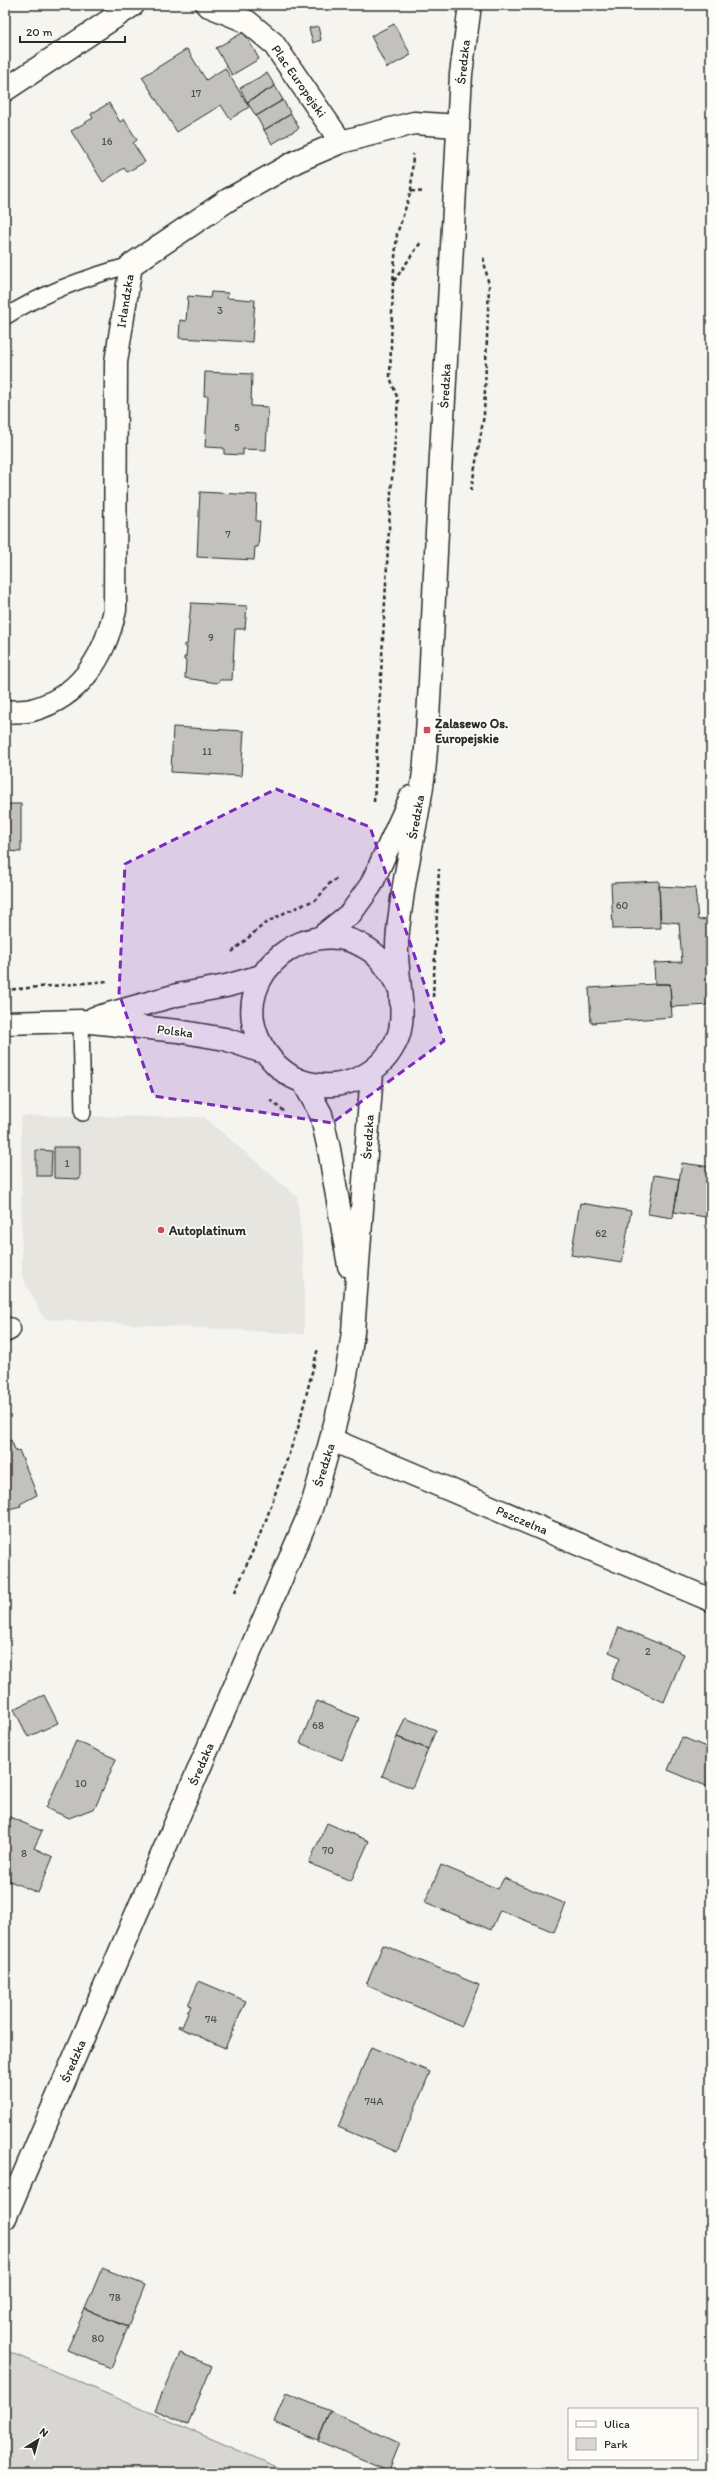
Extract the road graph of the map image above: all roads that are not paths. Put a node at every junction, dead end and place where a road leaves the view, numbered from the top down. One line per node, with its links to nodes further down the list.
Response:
1 (133, 5): 4 (street)
2 (207, 5): 6 (street, Plac Europejski)
3 (470, 5): 5 (street, Średzka)
4 (5, 90)
5 (458, 126): 6 (street, Irlandzka); 10 (street, Średzka)
6 (341, 142): 7 (street, Irlandzka)
7 (131, 265): 8 (lane); 9 (street, Irlandzka)
8 (5, 317)
9 (5, 712)
10 (424, 766): 11 (street, Średzka); 13 (street, Średzka)
11 (321, 937): 12 (street); 13 (street)
12 (261, 976): 14 (street, Polska); 16 (street)
13 (398, 986): 17 (street)
14 (82, 1022): 15 (street, Polska); 16 (street, Polska); 19 (lane)
15 (5, 1023)
16 (266, 1053): 18 (street)
17 (372, 1072): 18 (street); 20 (street, Średzka)
18 (304, 1083): 20 (street, Średzka)
19 (83, 1113)
20 (354, 1297): 21 (street, Średzka)
21 (332, 1440): 22 (street, Pszczelna); 23 (street, Średzka)
22 (711, 1600)
23 (5, 2218)

